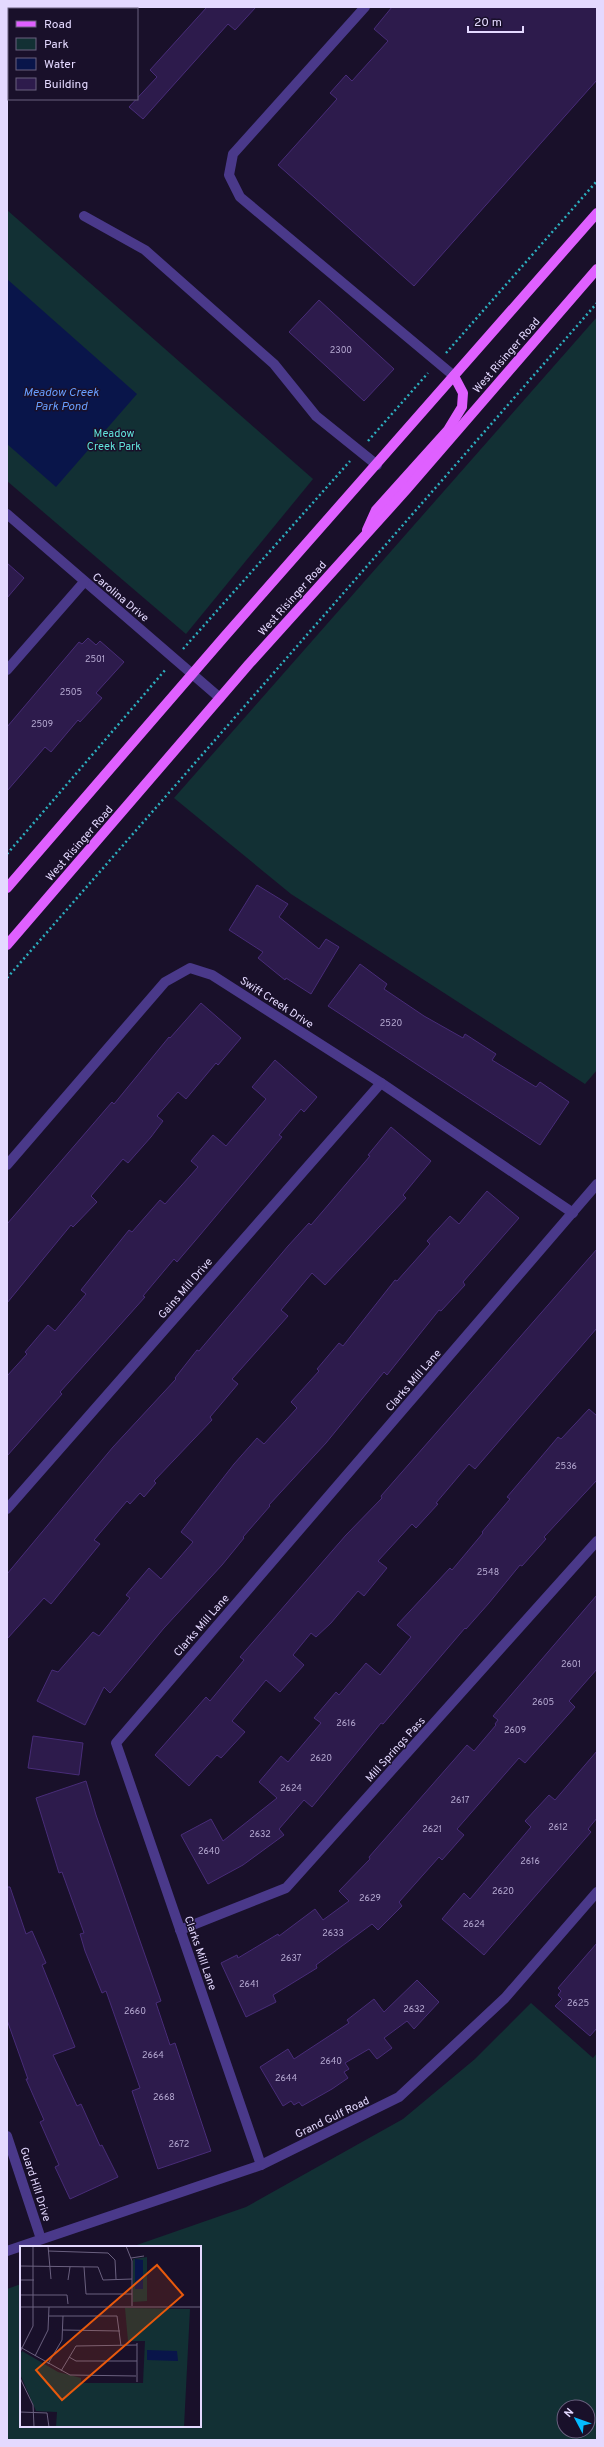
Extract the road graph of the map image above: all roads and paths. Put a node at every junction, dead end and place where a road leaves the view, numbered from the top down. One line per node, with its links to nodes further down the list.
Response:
1 (365, 7): 7 (street)
2 (597, 181): 7 (path)
3 (597, 213): 8 (main road)
4 (84, 216): 9 (street)
5 (597, 269): 12 (main road, West Risinger Road)
6 (597, 303): 21 (path)
7 (437, 362): 8 (street); 9 (path)
8 (454, 376): 10 (main road); 12 (main road)
9 (359, 451): 10 (street); 14 (path)
10 (377, 465): 16 (main road)
11 (7, 514): 13 (street, Carolina Drive)
12 (366, 534): 17 (main road, West Risinger Road)
13 (84, 582): 14 (street, Carolina Drive); 15 (street)
14 (175, 659): 16 (street, Carolina Drive); 18 (path)
15 (7, 670)
16 (192, 674): 17 (street, Carolina Drive); 19 (main road)
17 (220, 698): 20 (main road, West Risinger Road)
18 (7, 854)
19 (7, 888)
20 (7, 945)
21 (7, 978)
22 (381, 1083): 23 (street, Swift Creek Drive); 25 (street, Swift Creek Drive); 26 (street, Gains Mill Drive)
23 (7, 1165)
24 (597, 1184): 25 (street, Clarks Mill Lane)
25 (573, 1213): 29 (street, Clarks Mill Lane)
26 (7, 1509)
27 (597, 1541): 29 (street, Mill Springs Pass)
28 (597, 1892): 31 (street, Grand Gulf Road)
29 (180, 1930): 31 (street, Clarks Mill Lane)
30 (7, 2136): 32 (street, Guard Hill Drive)
31 (261, 2165): 32 (street, Grand Gulf Road)
32 (41, 2239): 34 (street, Grand Gulf Road)
33 (20, 2246): 35 (street, Grand Gulf Road)
34 (21, 2246)
35 (7, 2251)

